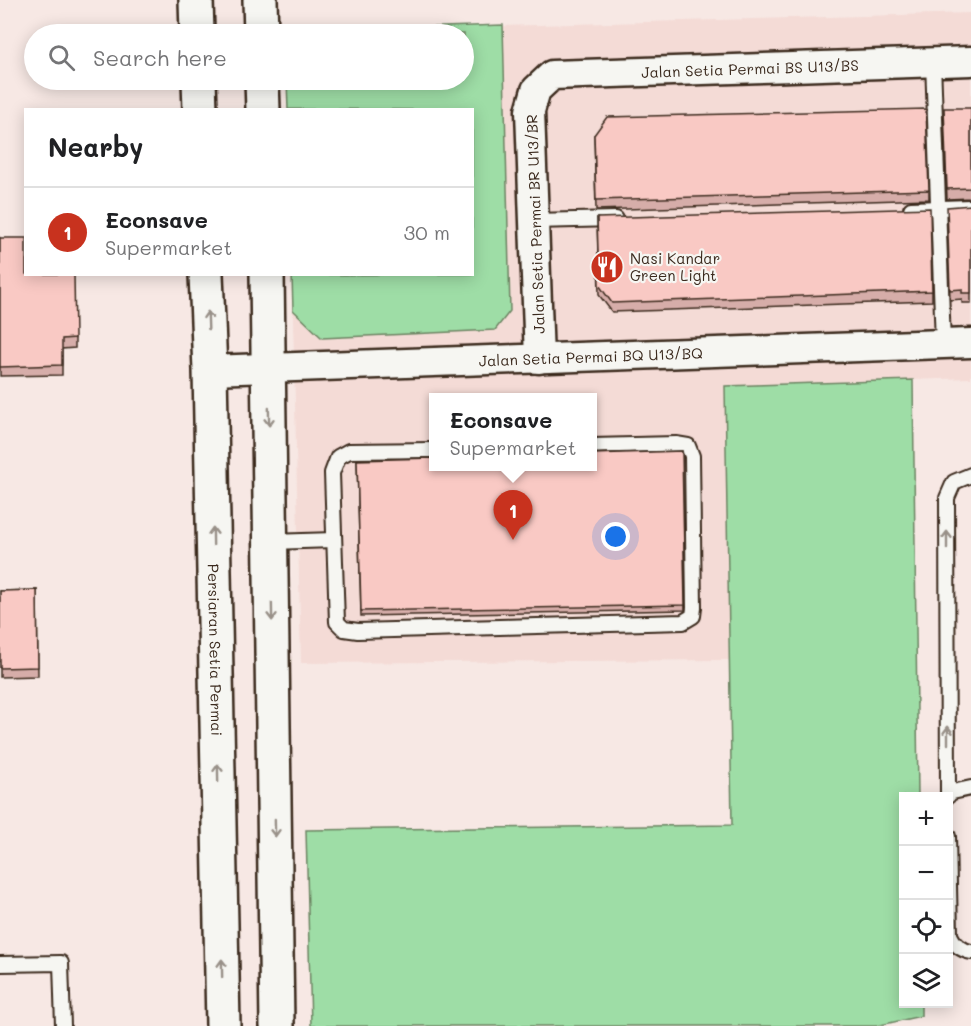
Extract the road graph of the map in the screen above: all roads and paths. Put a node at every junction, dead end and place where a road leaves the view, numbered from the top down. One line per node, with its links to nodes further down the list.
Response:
1 (196, 0): 3 (street)
2 (260, 0): 4 (street)
3 (197, 24)
4 (261, 24)
5 (971, 61): 6 (street, Jalan Setia Permai BS U13/BS)
6 (933, 62): 9 (street, Jalan Setia Permai BS U13/BS); 13 (lane)
7 (199, 90): 10 (street)
8 (262, 90): 11 (street)
9 (536, 90): 16 (street, Jalan Setia Permai BR U13/BR)
10 (200, 108)
11 (263, 108)
12 (971, 207): 13 (lane)
13 (939, 208): 14 (lane); 19 (lane)
14 (903, 210)
15 (629, 218): 16 (lane)
16 (534, 221): 20 (street, Jalan Setia Permai BR U13/BR)
17 (206, 276): 22 (street, Persiaran Setia Permai, one-way to 17)
18 (267, 276): 21 (street)
19 (957, 344): 20 (street, Jalan Setia Permai BQ U13/BQ)
20 (539, 359): 21 (street, Jalan Setia Permai BQ U13/BQ)
21 (269, 368): 22 (street, Jalan Setia Permai BQ U13/BQ); 27 (street, one-way to 27)
22 (210, 370): 35 (street, Persiaran Setia Permai, one-way to 22)
23 (597, 446): 26 (lane)
24 (429, 450): 26 (lane)
25 (971, 475): 29 (lane, one-way to 25)
26 (334, 540): 27 (lane)
27 (271, 542): 36 (street, one-way to 36)
28 (971, 788): 30 (lane)
29 (948, 792)
30 (953, 793)
31 (948, 846): 32 (lane)
32 (971, 952)
33 (0, 964): 34 (lane)
34 (63, 1026)
35 (223, 1026)
36 (277, 1026)

